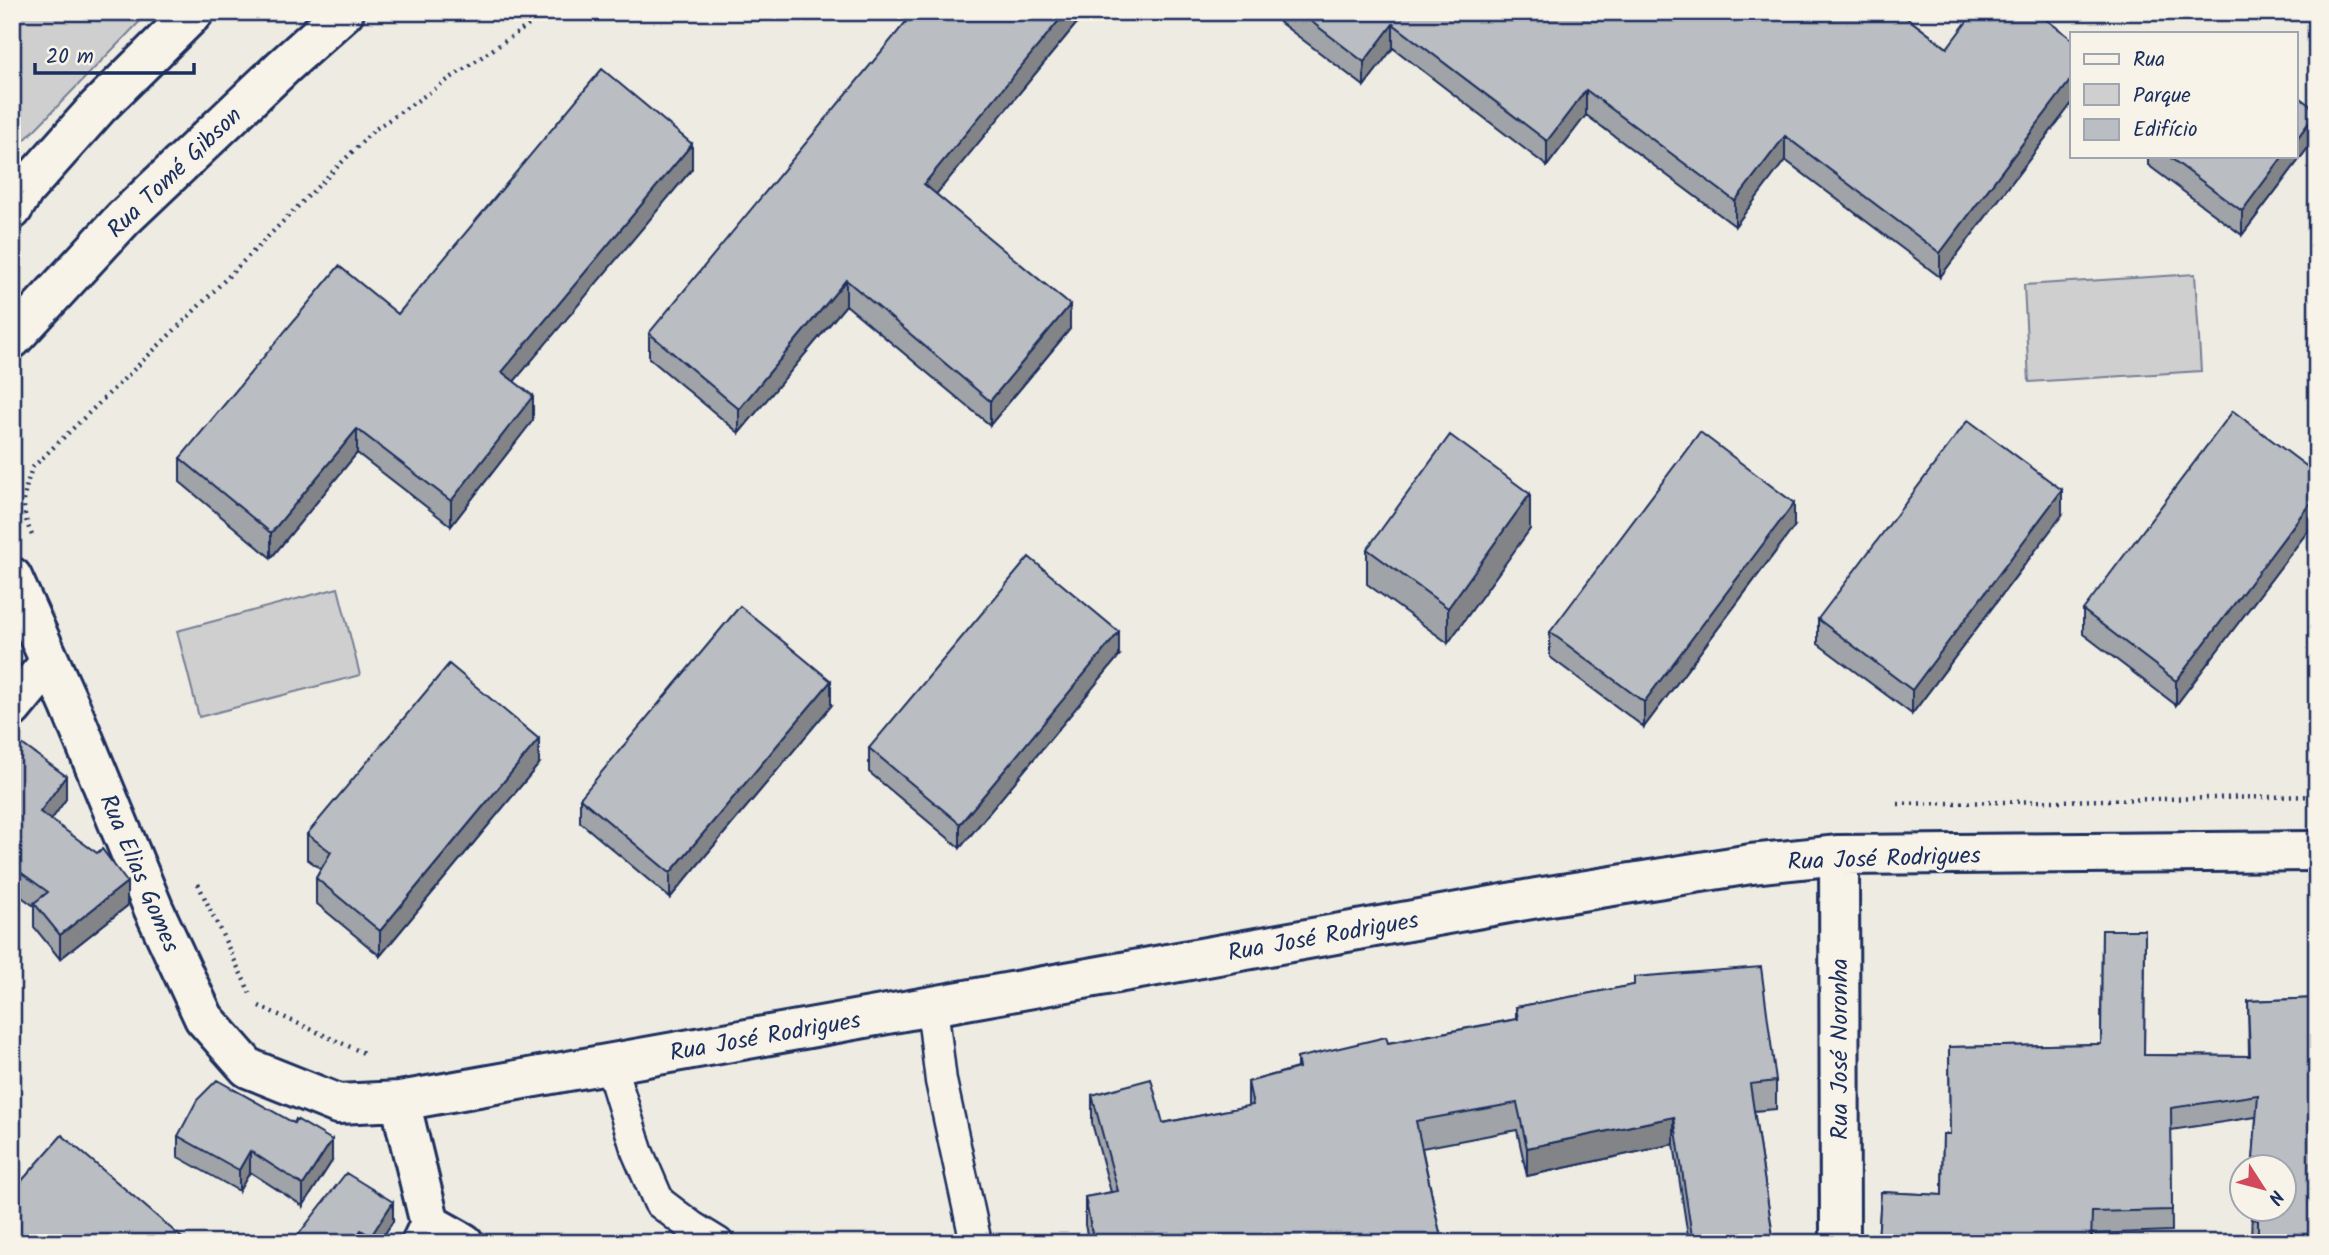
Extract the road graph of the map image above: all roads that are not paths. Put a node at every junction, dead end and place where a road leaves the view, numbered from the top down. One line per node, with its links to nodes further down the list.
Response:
1 (194, 12): 3 (street)
2 (344, 12): 4 (street, Rua Tomé Gibson)
3 (12, 210)
4 (12, 339)
5 (12, 577): 6 (street, Rua Elias Gomes)
6 (50, 663): 7 (street); 13 (street, Rua Elias Gomes)
7 (12, 708)
8 (2317, 851): 9 (street, Rua José Rodrigues)
9 (1839, 855): 10 (street, Rua José Rodrigues); 18 (street, Rua José Noronha)
10 (932, 1006): 11 (street, Rua José Rodrigues); 17 (lane)
11 (610, 1063): 12 (street, Rua José Rodrigues); 16 (lane)
12 (400, 1101): 13 (street, Rua José Rodrigues); 14 (street)
13 (338, 1104)
14 (425, 1233): 15 (street)
15 (464, 1243)
16 (718, 1243)
17 (976, 1243)
18 (1840, 1243)

